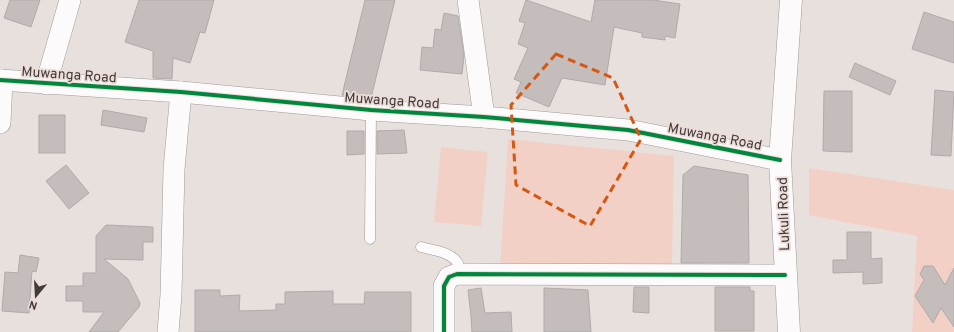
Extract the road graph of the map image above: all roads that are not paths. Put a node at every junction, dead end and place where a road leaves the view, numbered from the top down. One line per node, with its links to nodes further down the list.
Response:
1 (70, 0): 5 (street)
2 (468, 0): 8 (street)
3 (791, 0): 10 (street, Lukuli Road)
4 (1, 80): 5 (street, Muwanga Road); 9 (street)
5 (46, 84): 6 (street, Muwanga Road)
6 (181, 92): 7 (street, Muwanga Road); 15 (street)
7 (371, 110): 8 (street, Muwanga Road); 11 (lane)
8 (484, 117): 10 (street, Muwanga Road)
9 (0, 123)
10 (780, 160): 14 (street, Lukuli Road)
11 (370, 239)
12 (421, 248): 13 (lane)
13 (457, 274): 14 (street); 16 (street)
14 (785, 275): 17 (street, Lukuli Road)
15 (168, 332)
16 (444, 332)
17 (789, 332)

